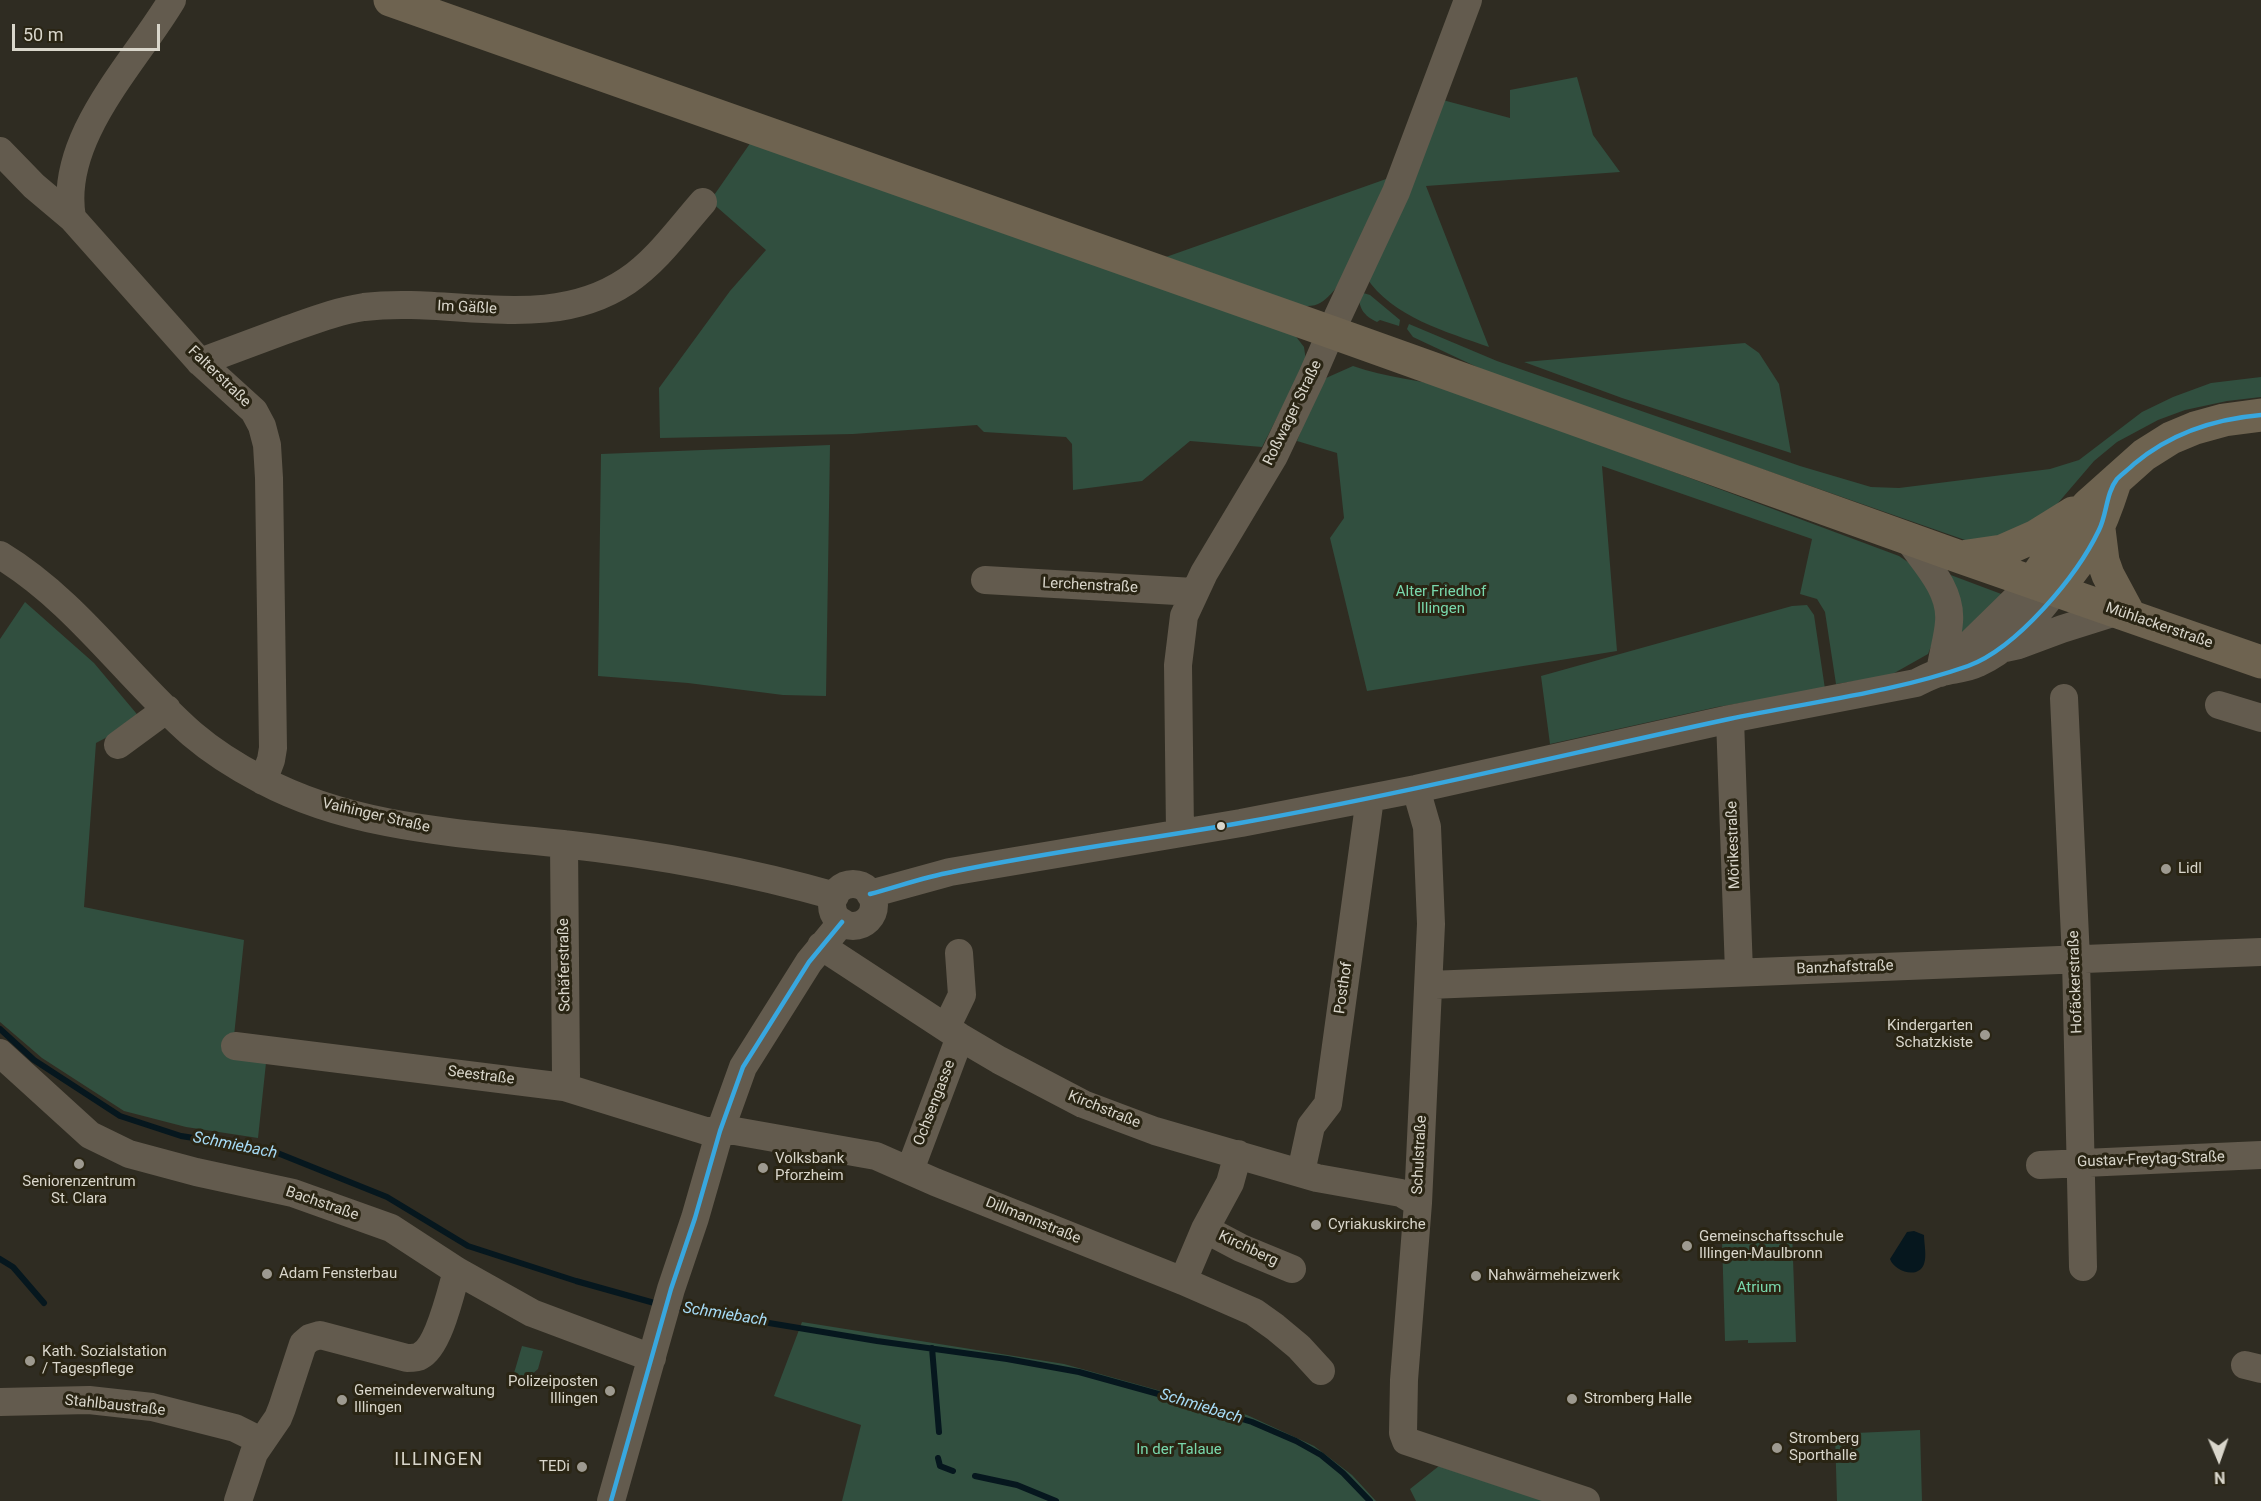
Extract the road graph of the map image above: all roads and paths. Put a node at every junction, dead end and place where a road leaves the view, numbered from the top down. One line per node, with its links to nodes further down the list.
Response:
1 (172, 0): 6 (street)
2 (390, 0): 7 (main road, Mühlackerstraße)
3 (1468, 0): 7 (street, Roßwager Straße)
4 (0, 151): 6 (street, Falterstraße)
5 (703, 202): 8 (street, Im Gäßle)
6 (72, 218): 8 (street, Falterstraße)
7 (1330, 332): 11 (main road, Mühlackerstraße); 16 (street, Roßwager Straße)
8 (200, 362): 27 (street, Falterstraße)
9 (2261, 415): 10 (main road)
10 (2094, 517): 13 (main road); 15 (main road); 17 (main road)
11 (1908, 539): 13 (main road, Mühlackerstraße); 20 (street)
12 (0, 555): 23 (street, Vaihinger Straße)
13 (1960, 557): 15 (main road, Mühlackerstraße)
14 (986, 580): 16 (street, Lerchenstraße)
15 (2045, 586): 17 (main road, Mühlackerstraße); 18 (street); 20 (street)
16 (1194, 592): 30 (street, Roßwager Straße)
17 (2123, 614): 18 (street); 19 (main road, Mühlackerstraße)
18 (2003, 648): 20 (street)
19 (2261, 662)
20 (1940, 673): 25 (street)
21 (2064, 698): 36 (street, Hofäckerstraße)
22 (2219, 705): 24 (street)
23 (167, 709): 26 (street); 27 (street, Vaihinger Straße)
24 (2261, 718)
25 (1730, 719): 28 (street); 37 (street, Mörikestraße)
26 (118, 745)
27 (263, 781): 31 (street, Vaihinger Straße)
28 (1416, 789): 29 (street); 38 (street, Schulstraße)
29 (1370, 798): 30 (street); 49 (street, Posthof)
30 (1180, 833): 32 (street)
31 (564, 844): 32 (street, Vaihinger Straße); 42 (street, Schäferstraße)
32 (838, 909): 33 (street)
33 (831, 952): 39 (street, Kirchstraße); 43 (street)
34 (2261, 952): 36 (street, Banzhafstraße)
35 (959, 953): 39 (street, Ochsengasse)
36 (2076, 959): 37 (street, Banzhafstraße); 46 (street, Hofäckerstraße)
37 (1739, 972): 38 (street, Banzhafstraße)
38 (1429, 985): 50 (street, Schulstraße)
39 (953, 1032): 44 (street, Kirchstraße); 48 (street, Ochsengasse)
40 (235, 1046): 42 (street, Seestraße)
41 (0, 1053): 54 (street, Bachstraße)
42 (564, 1087): 43 (street, Seestraße)
43 (720, 1131): 48 (street, Dillmannstraße); 56 (street)
44 (1238, 1154): 49 (street, Kirchstraße); 51 (street, Kirchberg)
45 (2261, 1155): 46 (street, Gustav-Freytag-Straße)
46 (2080, 1162): 47 (street, Gustav-Freytag-Straße); 52 (street, Hofäckerstraße)
47 (2040, 1165)
48 (910, 1170): 55 (street, Dillmannstraße)
49 (1301, 1172): 50 (street, Kirchstraße)
50 (1418, 1203): 62 (street, Schulstraße)
51 (1205, 1229): 53 (street, Kirchberg); 55 (street, Kirchberg)
52 (2083, 1267)
53 (1292, 1269)
54 (457, 1271): 56 (street, Bachstraße); 59 (street)
55 (1183, 1281): 57 (street, Dillmannstraße)
56 (652, 1358): 61 (street)
57 (1321, 1371)
58 (0, 1401): 59 (street, Stahlbaustraße)
59 (261, 1441): 60 (street)
60 (238, 1501)
61 (611, 1501)
62 (1586, 1501)

